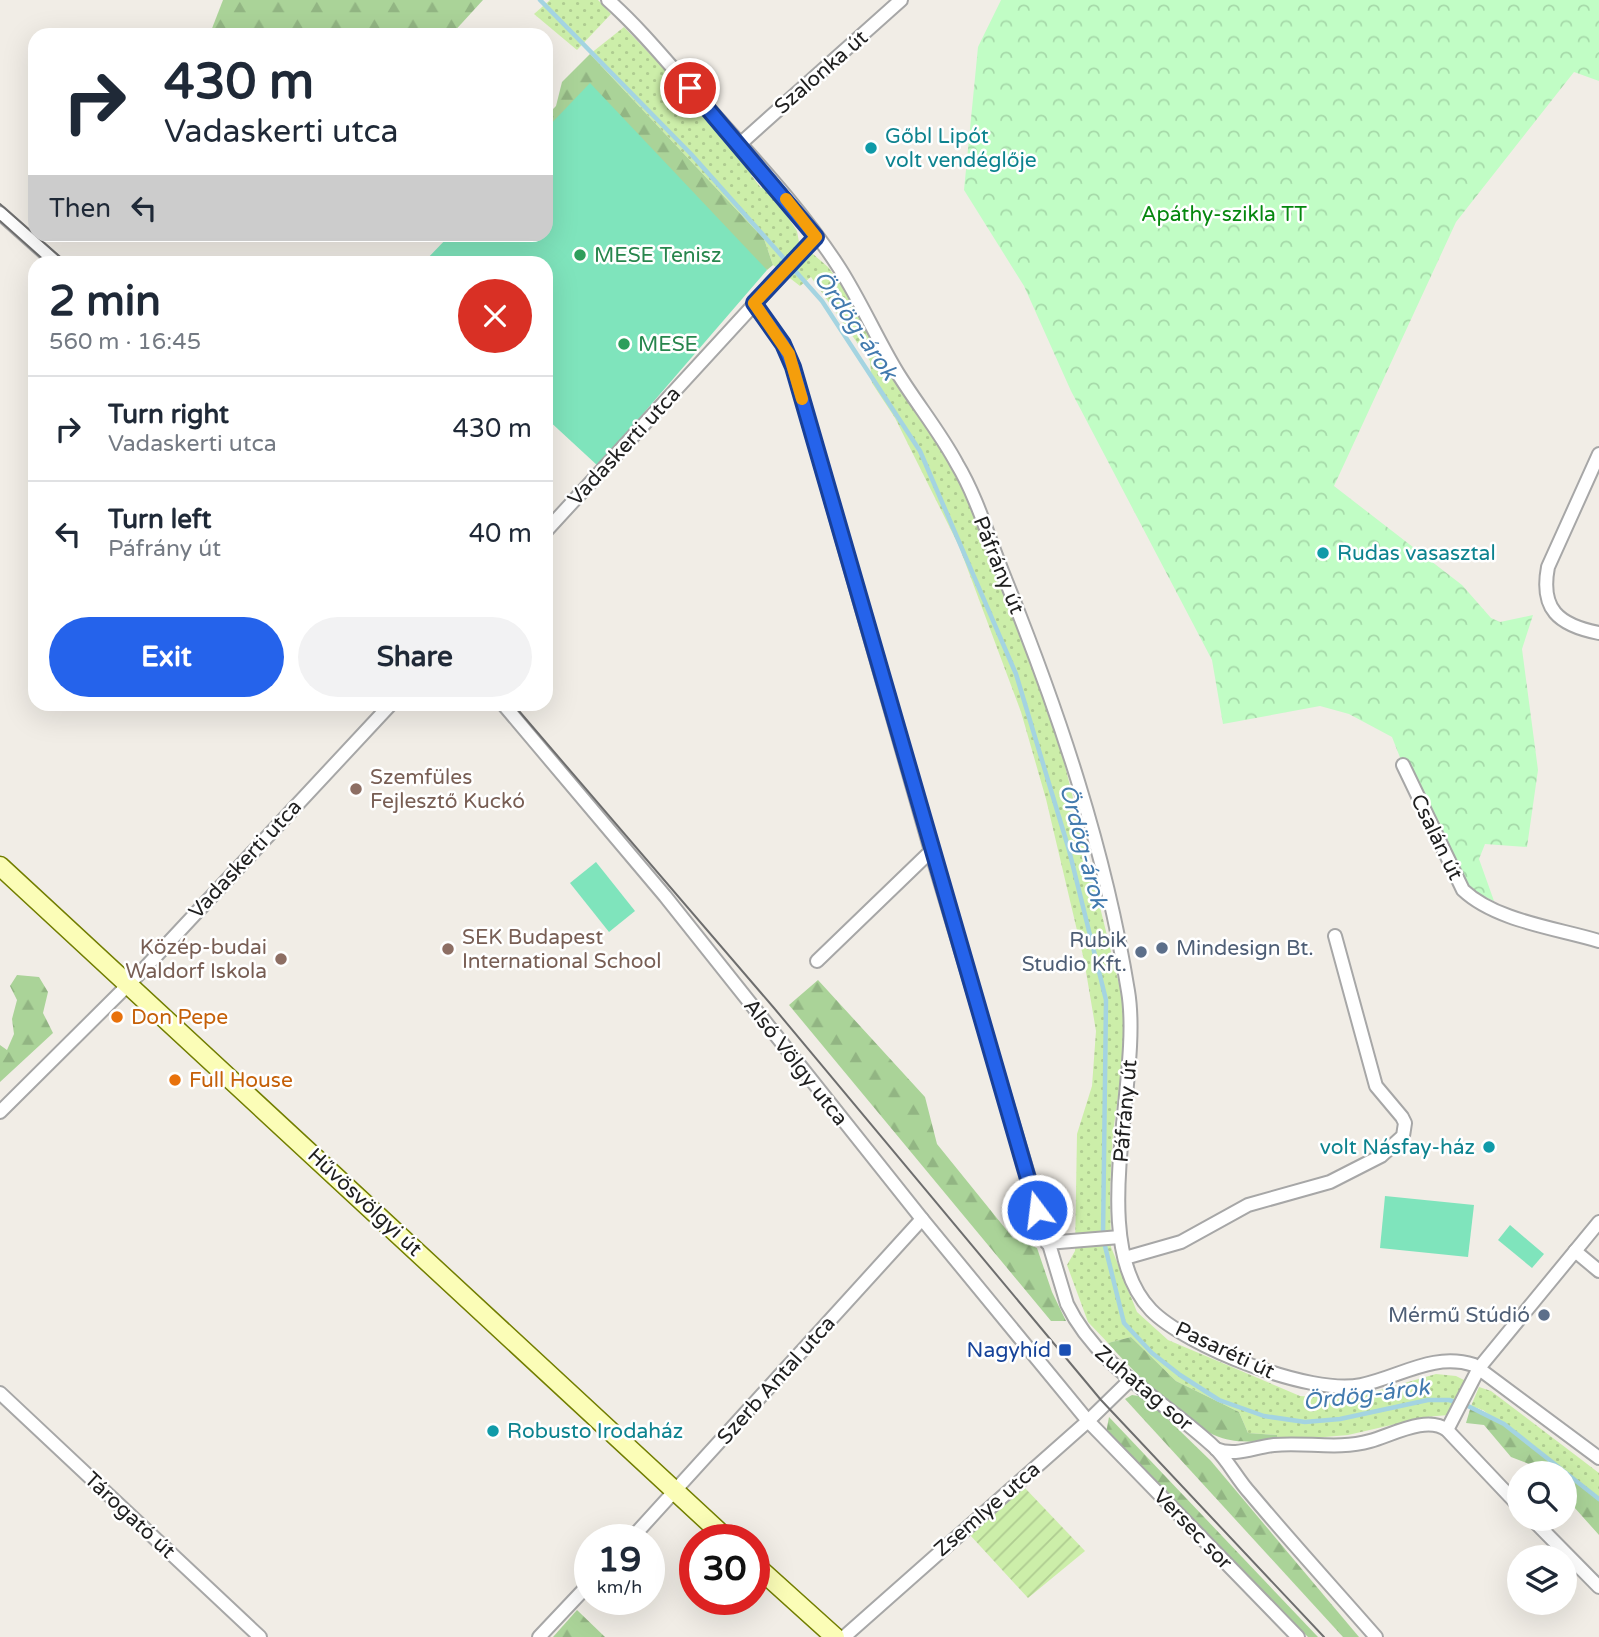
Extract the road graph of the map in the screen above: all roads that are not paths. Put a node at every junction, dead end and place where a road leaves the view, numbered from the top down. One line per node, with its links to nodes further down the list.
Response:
1 (608, 0): 3 (street, Páfrány út)
2 (901, 0): 3 (street, Szalonka út)
3 (740, 144): 5 (street, Páfrány út)
4 (0, 213): 6 (street)
5 (816, 237): 9 (street, Vadaskerti utca); 25 (street, Páfrány út)
6 (28, 238)
7 (33, 242): 8 (street)
8 (48, 256)
9 (754, 303): 11 (street, Vadaskerti utca); 16 (street, Zuhatag sor)
10 (1599, 454): 12 (street)
11 (553, 523)
12 (1599, 633)
13 (384, 711): 21 (street, Vadaskerti utca)
14 (509, 711): 23 (street, Alsó Völgy utca)
15 (1403, 765): 19 (street, Csalán út)
16 (931, 851): 20 (street); 26 (street, Zuhatag sor)
17 (0, 866): 21 (main road, Hűvösvölgyi út)
18 (1335, 936): 28 (street)
19 (1599, 941)
20 (817, 961)
21 (128, 983): 22 (street, Vadaskerti utca); 37 (main road, Hűvösvölgyi út)
22 (0, 1112)
23 (922, 1219): 33 (street, Alsó Völgy utca); 37 (street, Szerb Antal utca)
24 (1599, 1222): 27 (street)
25 (1120, 1237): 26 (street); 28 (street, Pasaréti út)
26 (1047, 1244): 31 (street, Zuhatag sor)
27 (1574, 1251): 29 (street); 30 (street)
28 (1125, 1258): 30 (street, Pasaréti út)
29 (1599, 1271)
30 (1479, 1368): 34 (street); 36 (street, Pasaréti út)
31 (1129, 1381): 33 (street, Zsemlye utca); 35 (street, Zuhatag sor)
32 (0, 1393): 45 (street, Tárogató út)
33 (1088, 1421): 48 (street, Zsemlye utca); 49 (street, Versec sor)
34 (1447, 1430): 35 (street); 38 (street)
35 (1216, 1449): 50 (street, Zuhatag sor)
36 (1599, 1458)
37 (675, 1492): 39 (street, Szerb Antal utca); 40 (main road, Hűvösvölgyi út)
38 (1507, 1493)
39 (645, 1524)
40 (710, 1524)
41 (1544, 1531): 43 (street)
42 (770, 1578): 47 (main road)
43 (1599, 1587)
44 (574, 1600): 46 (street)
45 (260, 1637)
46 (539, 1637)
47 (835, 1637)
48 (844, 1637)
49 (1298, 1637)
50 (1376, 1637)

